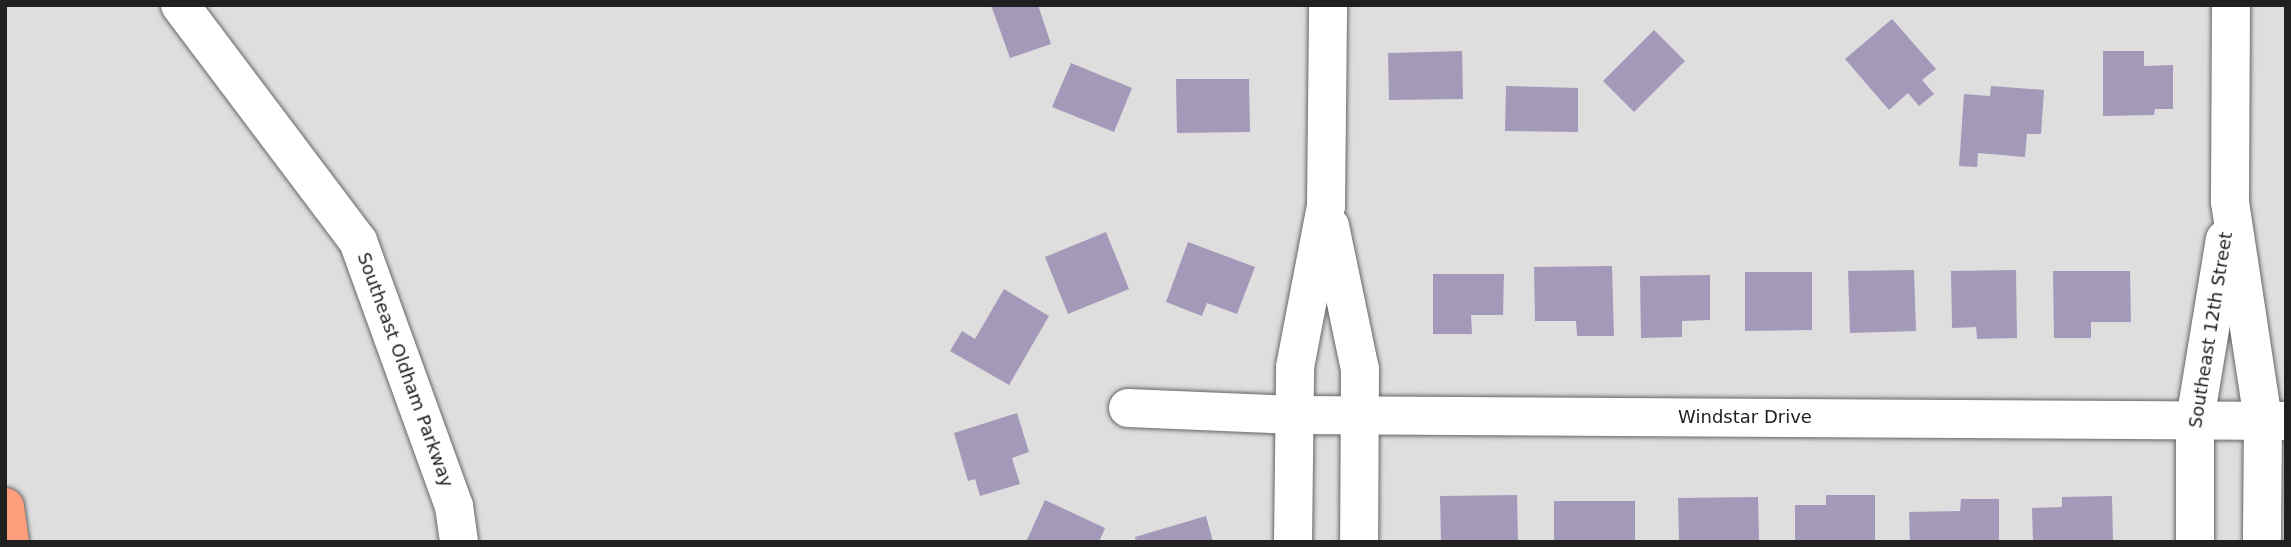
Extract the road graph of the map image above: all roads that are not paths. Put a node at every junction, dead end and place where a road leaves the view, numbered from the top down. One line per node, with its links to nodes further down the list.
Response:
1 (180, 5): 13 (street, Southeast Oldham Parkway)
2 (1328, 5): 5 (street)
3 (2231, 5): 4 (street, Southeast 12th Street)
4 (2231, 202): 9 (street, Southeast 12th Street); 10 (street, Southeast 12th Street)
5 (1326, 206): 7 (street); 8 (street)
6 (1128, 408): 7 (street, Windstar Drive)
7 (1295, 415): 8 (street, Windstar Drive); 14 (street)
8 (1360, 415): 9 (street, Windstar Drive); 15 (street)
9 (2195, 420): 10 (street, Windstar Drive); 16 (street, Southeast 12th Street)
10 (2274, 421): 17 (street, Southeast 12th Street)
11 (5, 507): 12 (highway)
12 (10, 542)
13 (459, 542)
14 (1293, 542)
15 (1359, 542)
16 (2195, 542)
17 (2262, 542)

